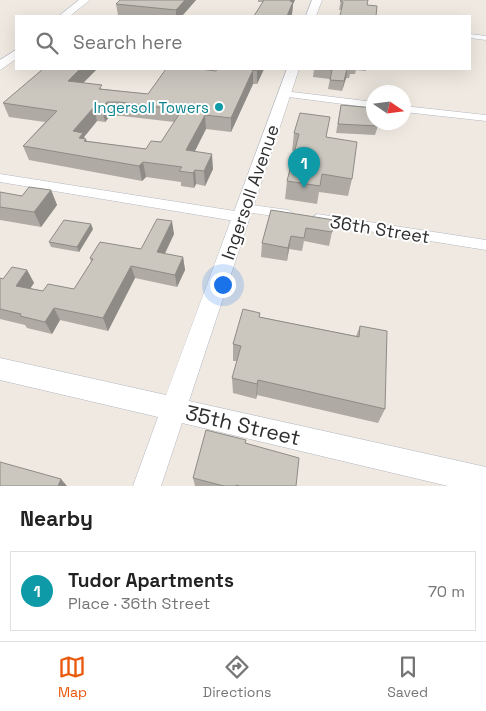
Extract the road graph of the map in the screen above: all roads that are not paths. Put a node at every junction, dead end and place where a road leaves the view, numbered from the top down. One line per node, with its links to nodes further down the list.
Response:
1 (85, 0): 3 (main road)
2 (317, 0): 4 (main road)
3 (65, 15)
4 (311, 15)
5 (471, 36): 6 (street)
6 (486, 38)
7 (15, 54): 8 (main road)
8 (0, 66)
9 (293, 70): 10 (main road, Ingersoll Avenue)
10 (284, 94): 11 (street); 15 (main road, Ingersoll Avenue)
11 (366, 104)
12 (411, 109): 13 (street)
13 (486, 118)
14 (0, 178): 15 (street, 36th Street)
15 (243, 212): 16 (street, 36th Street); 18 (main road, Ingersoll Avenue)
16 (486, 245)
17 (0, 369): 18 (main road, 35th Street)
18 (174, 408): 19 (main road, 35th Street); 20 (main road, Ingersoll Avenue)
19 (486, 482)
20 (147, 486)

